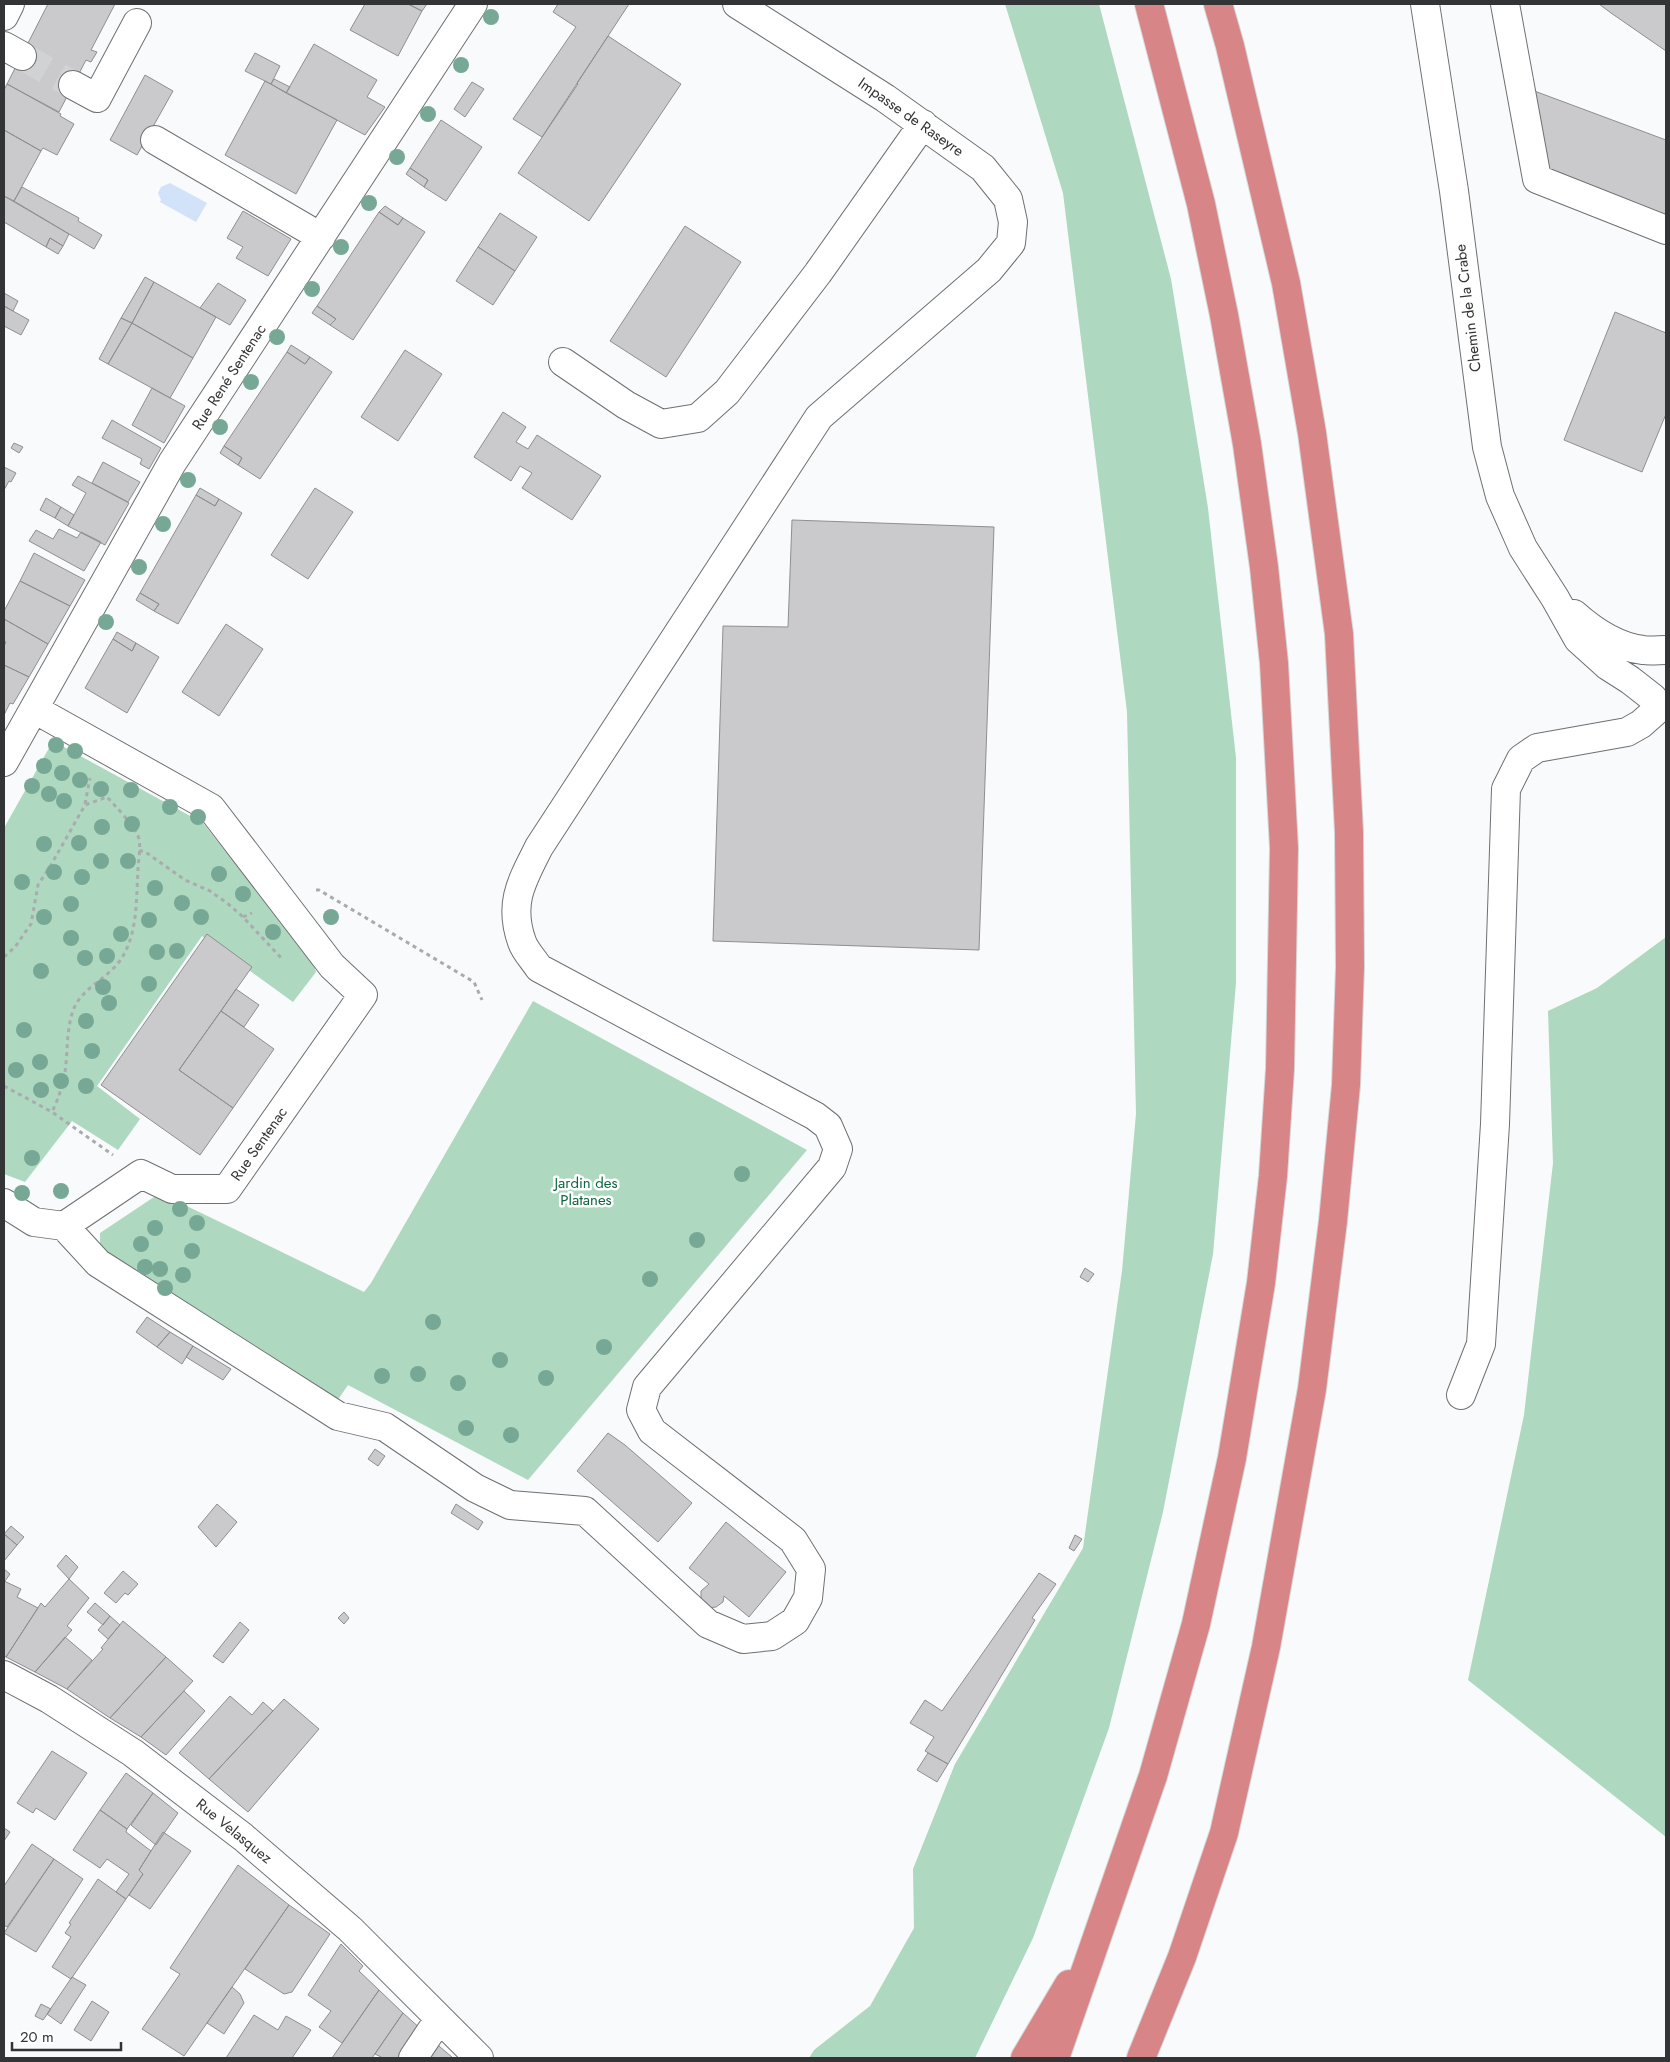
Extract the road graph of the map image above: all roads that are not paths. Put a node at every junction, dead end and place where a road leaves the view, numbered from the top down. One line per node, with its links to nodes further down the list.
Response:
1 (10, 4): 8 (street)
2 (474, 4): 14 (street, Rue René Sentenac)
3 (737, 4): 11 (street, Impasse de Raseyre)
4 (1149, 4): 25 (highway)
5 (1218, 4): 31 (highway)
6 (1425, 4): 16 (street, Chemin de la Crabe)
7 (1505, 4): 13 (street)
8 (4, 16)
9 (137, 22): 10 (street)
10 (73, 85)
11 (923, 124): 15 (street); 22 (street, Impasse de Raseyre)
12 (154, 140): 14 (street)
13 (1666, 230)
14 (321, 237): 18 (street, Rue René Sentenac)
15 (563, 362)
16 (1556, 598): 17 (street, Chemin de la Crabe); 19 (street, Chemin de la Crabe)
17 (1666, 651): 19 (street)
18 (34, 709): 20 (street, Rue René Sentenac); 22 (street, Rue Sentenac)
19 (1659, 709): 23 (street)
20 (4, 762)
21 (4, 1204): 22 (street)
22 (64, 1226)
23 (1461, 1394)
24 (4, 1675): 26 (street, Rue Velasquez)
25 (1100, 1931): 29 (highway); 30 (highway)
26 (439, 2019): 27 (street); 28 (street, Rue Velasquez)
27 (413, 2058)
28 (479, 2058)
29 (1024, 2058)
30 (1055, 2058)
31 (1140, 2058)

